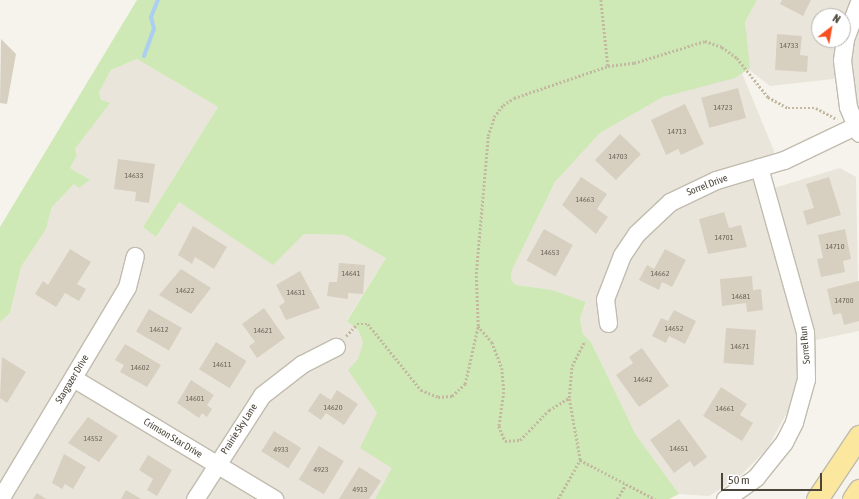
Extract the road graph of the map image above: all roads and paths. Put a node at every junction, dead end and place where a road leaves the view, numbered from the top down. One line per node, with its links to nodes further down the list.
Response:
1 (601, 0): 3 (path)
2 (859, 2): 4 (street)
3 (608, 66): 4 (path); 8 (path)
4 (857, 130): 5 (street, Sorrel Drive)
5 (760, 167): 7 (street, Sorrel Drive); 24 (street, Sorrel Run)
6 (135, 256): 11 (street, Stargazer Drive)
7 (608, 323)
8 (478, 326): 10 (path); 12 (path)
9 (585, 341): 12 (path)
10 (336, 347): 15 (street, Prairie Sky Lane)
11 (73, 378): 15 (street, Crimson Star Drive); 18 (street, Stargazer Drive)
12 (569, 398): 14 (path)
13 (859, 436): 25 (main road)
14 (580, 460): 16 (path); 21 (path)
15 (216, 464): 19 (street, Prairie Sky Lane); 20 (street, Crimson Star Drive)
16 (626, 484): 22 (path); 23 (path)
17 (859, 490): 26 (main road)
18 (0, 499)
19 (195, 499)
20 (274, 499)
21 (558, 499)
22 (617, 499)
23 (655, 499)
24 (725, 499)
25 (816, 499)
26 (853, 499)

